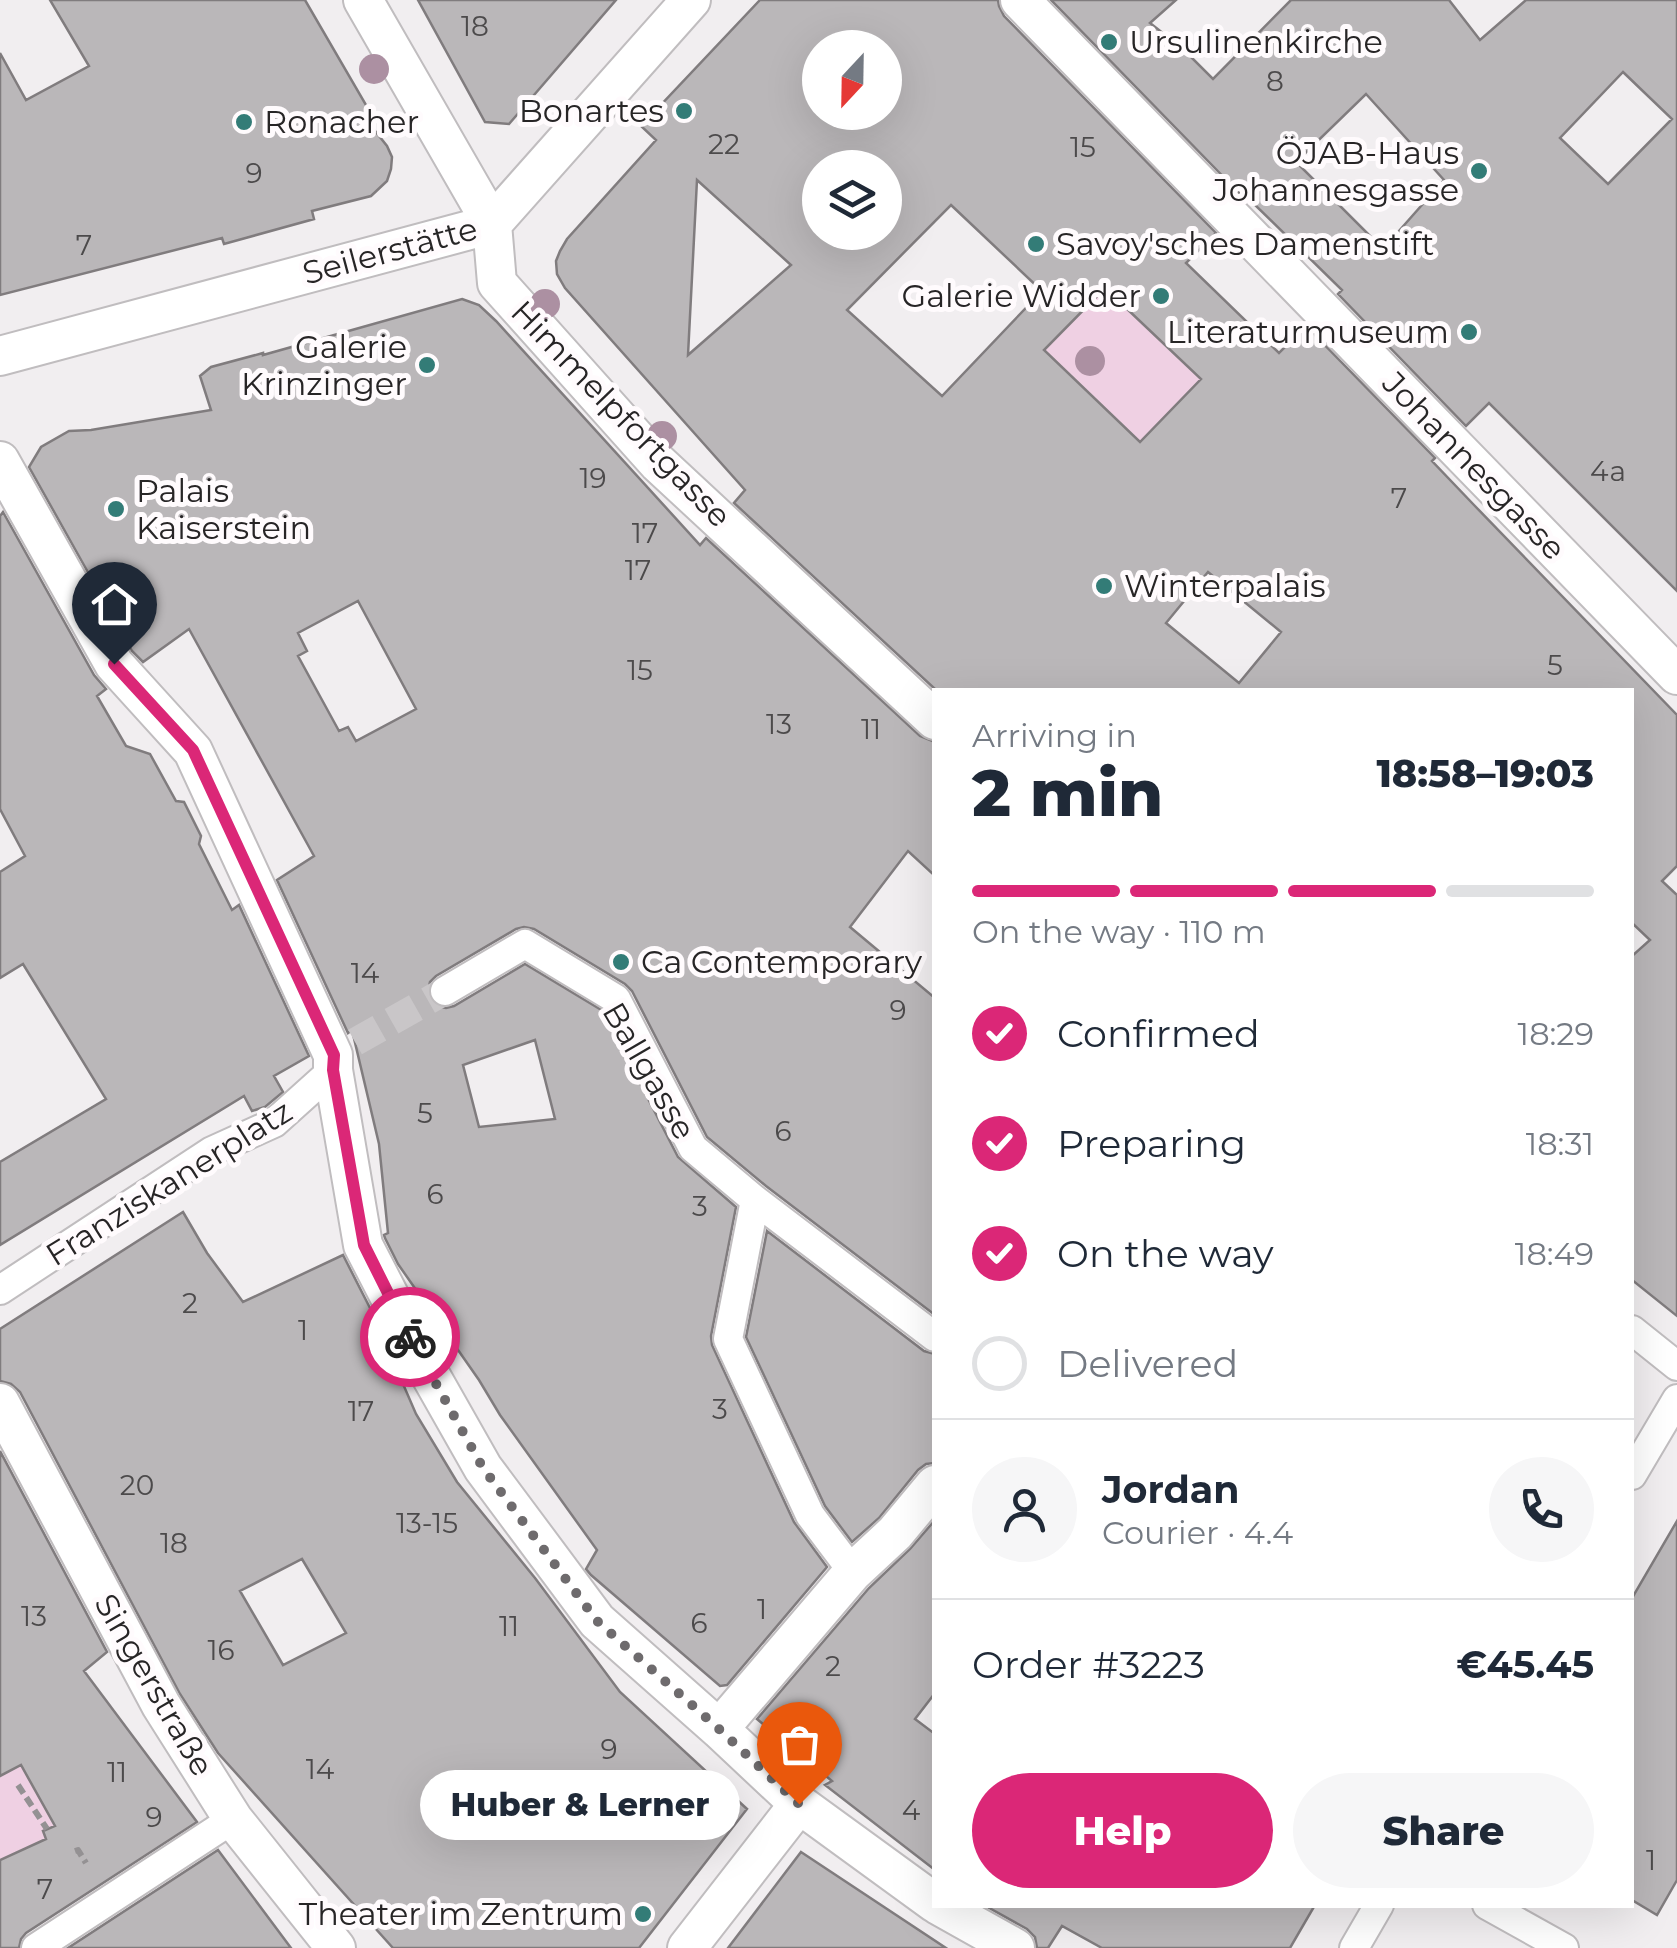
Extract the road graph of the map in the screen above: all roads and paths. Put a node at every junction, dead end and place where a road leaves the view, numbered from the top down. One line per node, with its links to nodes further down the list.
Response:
1 (363, 0): 4 (street, Himmelpfortgasse)
2 (690, 0): 4 (street, Seilerstätte)
3 (1020, 0): 7 (street, Johannesgasse)
4 (492, 224): 5 (street, Seilerstätte); 8 (street, Himmelpfortgasse)
5 (0, 356)
6 (0, 461): 10 (street)
7 (1677, 675)
8 (932, 717)
9 (446, 991): 11 (street, Ballgasse)
10 (341, 1056): 12 (street, Franziskanerplatz); 21 (street)
11 (756, 1200): 14 (street, Ballgasse); 20 (street)
12 (0, 1290)
13 (1634, 1332): 15 (street)
14 (932, 1335)
15 (1677, 1366)
16 (1677, 1399): 18 (street)
17 (0, 1403): 24 (street, Singerstraße)
18 (1634, 1472)
19 (932, 1489): 20 (street)
20 (853, 1572): 21 (street)
21 (718, 1728): 23 (street)
22 (18, 1785): 25 (path)
23 (799, 1804): 28 (street); 34 (street)
24 (233, 1820): 32 (street); 33 (street, Singerstraße)
25 (48, 1829)
26 (75, 1851): 27 (path)
27 (86, 1863)
28 (932, 1901)
29 (943, 1908): 35 (street)
30 (1377, 1908): 36 (street)
31 (1491, 1908): 37 (street)
32 (36, 1948)
33 (336, 1948)
34 (687, 1948)
35 (1015, 1948)
36 (1354, 1948)
37 (1564, 1948)

